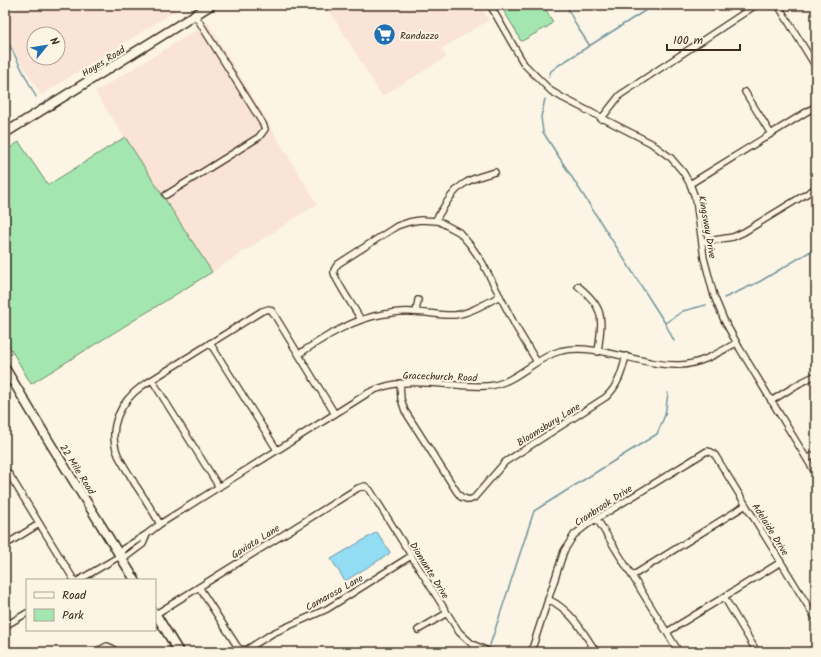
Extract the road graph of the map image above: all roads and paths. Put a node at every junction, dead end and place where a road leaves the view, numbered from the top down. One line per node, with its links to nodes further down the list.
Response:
1 (211, 5): 5 (street, Hayes Road)
2 (490, 5): 9 (street, Kingsway Drive)
3 (756, 5): 9 (street)
4 (778, 5): 6 (street)
5 (195, 15): 10 (street, Hayes Road); 15 (street)
6 (816, 67)
7 (745, 92): 11 (street)
8 (816, 106): 11 (street)
9 (602, 119): 13 (street, Kingsway Drive)
10 (5, 133)
11 (771, 134): 13 (street)
12 (495, 172): 16 (street)
13 (690, 184): 17 (street, Kingsway Drive)
14 (816, 188): 17 (street)
15 (166, 195)
16 (435, 221): 19 (street); 22 (street)
17 (702, 242): 24 (street, Kingsway Drive)
18 (578, 286): 25 (street)
19 (500, 296): 21 (street); 28 (street)
20 (418, 300): 21 (street)
21 (416, 312): 22 (street)
22 (362, 320): 26 (street)
23 (210, 343): 26 (street); 31 (street); 35 (street)
24 (736, 343): 27 (street, Gracechurch Road); 33 (street, Kingsway Drive)
25 (598, 352): 27 (street, Gracechurch Road); 28 (street, Gracechurch Road)
26 (298, 354): 34 (street)
27 (626, 356): 32 (street, Bloomsbury Lane)
28 (537, 362): 32 (street, Gracechurch Road)
29 (5, 368): 48 (street, 22 Mile Road)
30 (816, 375): 33 (street)
31 (152, 380): 42 (street); 46 (street)
32 (400, 383): 34 (street, Gracechurch Road)
33 (771, 401): 38 (street, Kingsway Drive)
34 (335, 414): 35 (street, Gracechurch Road)
35 (277, 450): 42 (street, Gracechurch Road)
36 (709, 451): 43 (street, Adelaide Drive); 44 (street, Cranbrook Drive)
37 (816, 454): 38 (street)
38 (807, 459): 40 (street, Kingsway Drive)
39 (5, 471): 45 (street)
40 (816, 474)
41 (365, 486): 49 (street, Diamante Drive); 55 (street, Gaviota Lane)
42 (219, 487): 46 (street, Gracechurch Road)
43 (746, 505): 50 (street, Adelaide Drive); 51 (street)
44 (597, 519): 51 (street); 57 (street, Cranbrook Drive)
45 (39, 524): 47 (street); 52 (street)
46 (160, 524): 48 (street, Gracechurch Road)
47 (5, 545)
48 (120, 556): 53 (street, Gracechurch Road); 54 (street, 22 Mile Road)
49 (411, 556): 55 (street, Camarosa Lane); 59 (street, Diamante Drive)
50 (781, 562): 56 (street); 62 (street, Adelaide Drive)
51 (632, 576): 65 (street)
52 (73, 579)
53 (81, 579)
54 (134, 579)
55 (199, 587): 58 (street, Gaviota Lane)
56 (724, 597): 65 (street); 73 (street)
57 (548, 599): 70 (street, Cranbrook Drive); 71 (street)
58 (156, 612)
59 (447, 613): 64 (street); 69 (street, Diamante Drive)
60 (26, 614): 63 (street)
61 (156, 615): 68 (street)
62 (816, 619)
63 (5, 626)
64 (418, 630)
65 (667, 632): 72 (street)
66 (95, 652): 67 (street)
67 (116, 652)
68 (179, 652)
69 (490, 652)
70 (531, 652)
71 (596, 652)
72 (679, 652)
73 (757, 652)

